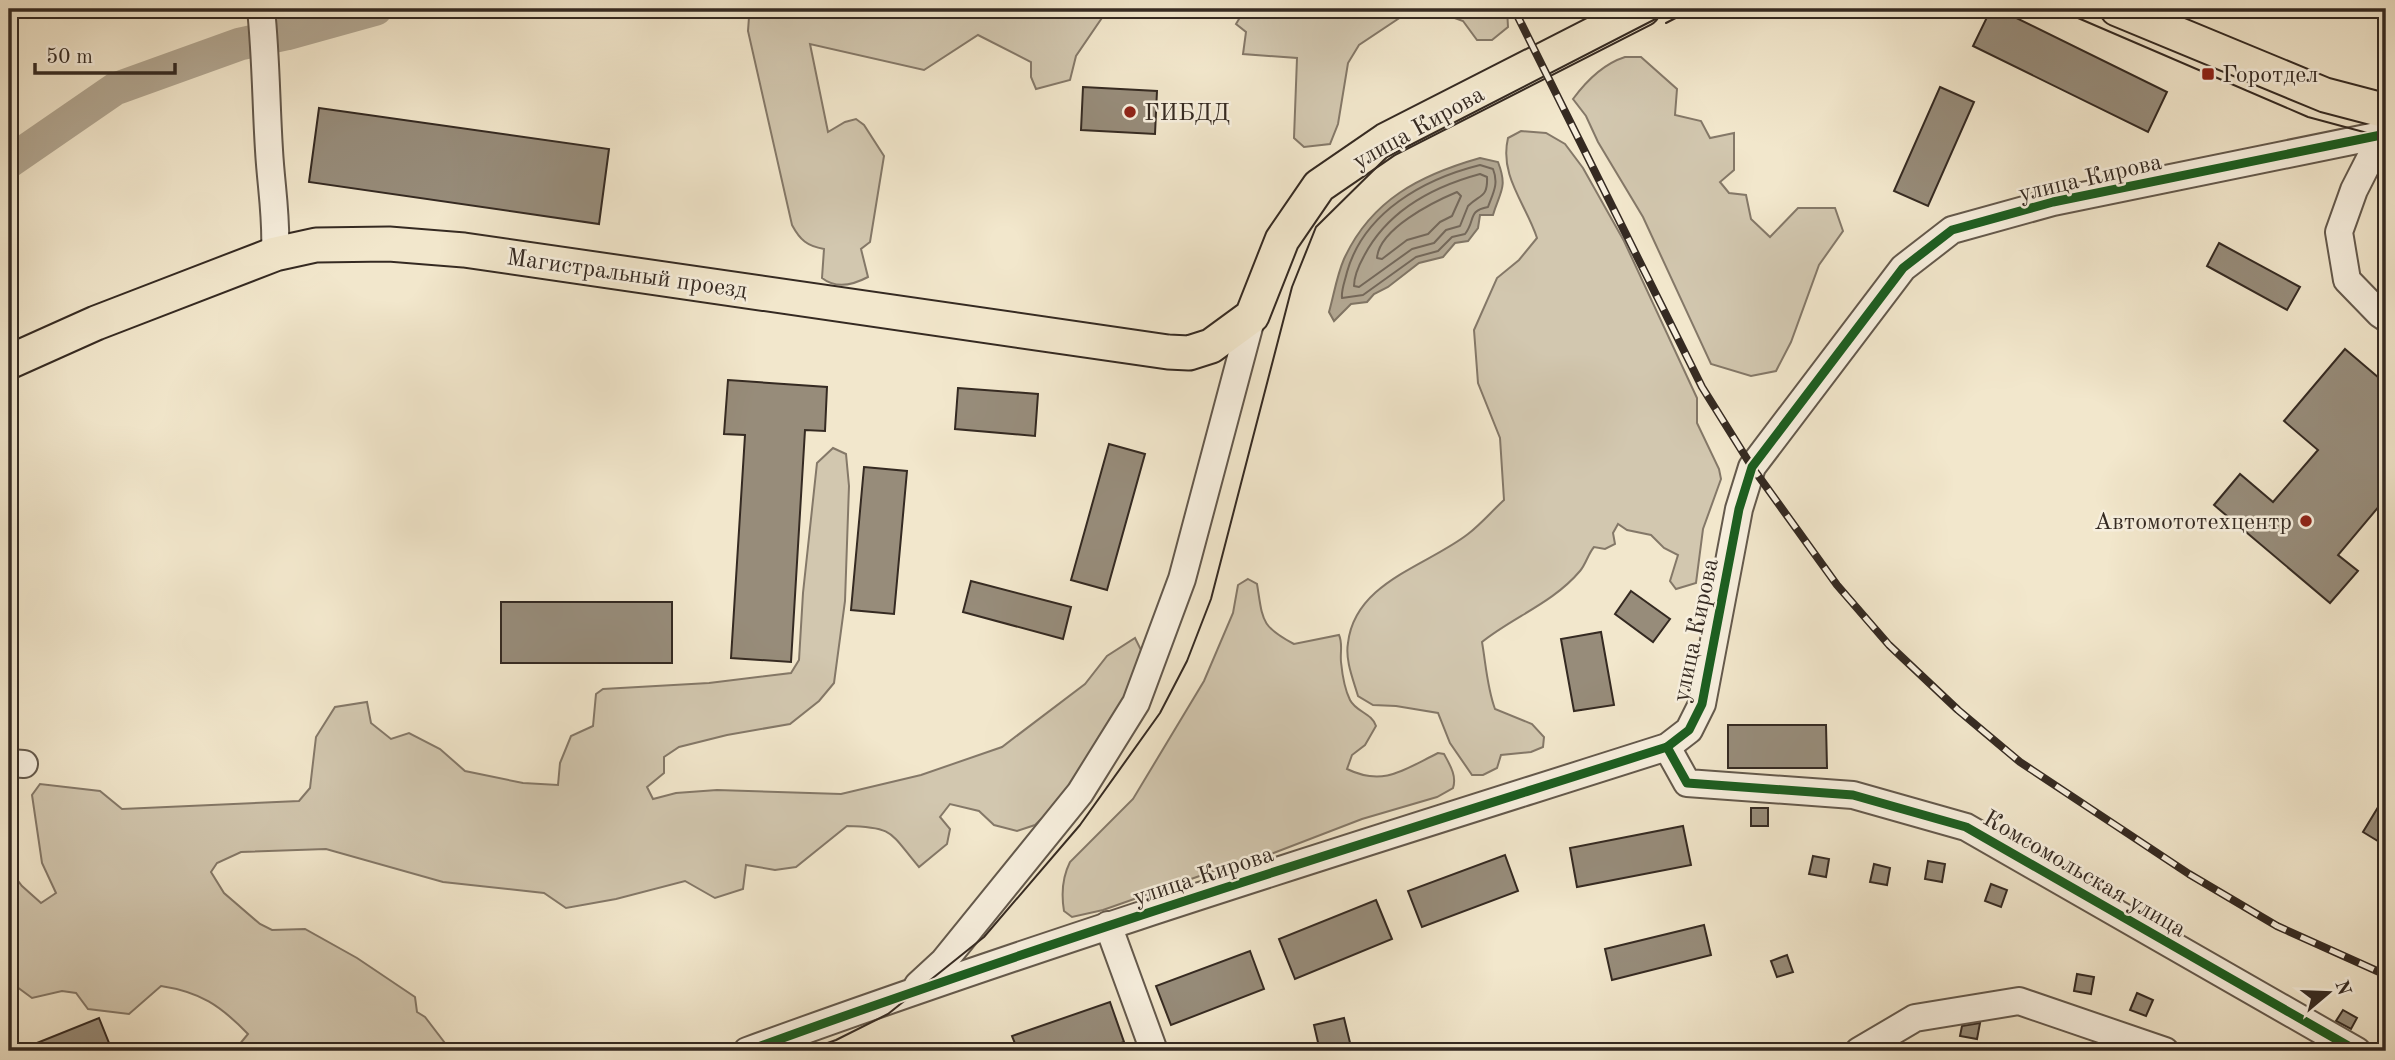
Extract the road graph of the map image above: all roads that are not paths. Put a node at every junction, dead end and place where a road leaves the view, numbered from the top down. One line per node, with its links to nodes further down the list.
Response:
1 (1643, 9): 6 (main road, улица Кирова)
2 (2117, 9): 4 (main road)
3 (263, 29): 5 (street)
4 (2385, 127): 7 (street); 11 (street, улица Кирова)
5 (275, 254): 8 (main road, Магистральный проезд); 9 (main road, Магистральный проезд)
6 (1252, 316): 8 (main road, Магистральный проезд); 10 (street, улица Кирова)
7 (2386, 318)
8 (1189, 353): 10 (street)
9 (9, 362)
10 (1231, 390): 13 (street, улица Кирова)
11 (1667, 747): 12 (street, улица Кирова); 18 (street, Комсомольская улица)
12 (1108, 925): 13 (street, улица Кирова); 15 (street)
13 (912, 991): 14 (street, улица Кирова)
14 (747, 1051)
15 (1154, 1051)
16 (1859, 1051): 17 (street)
17 (2165, 1051)
18 (2357, 1051)

